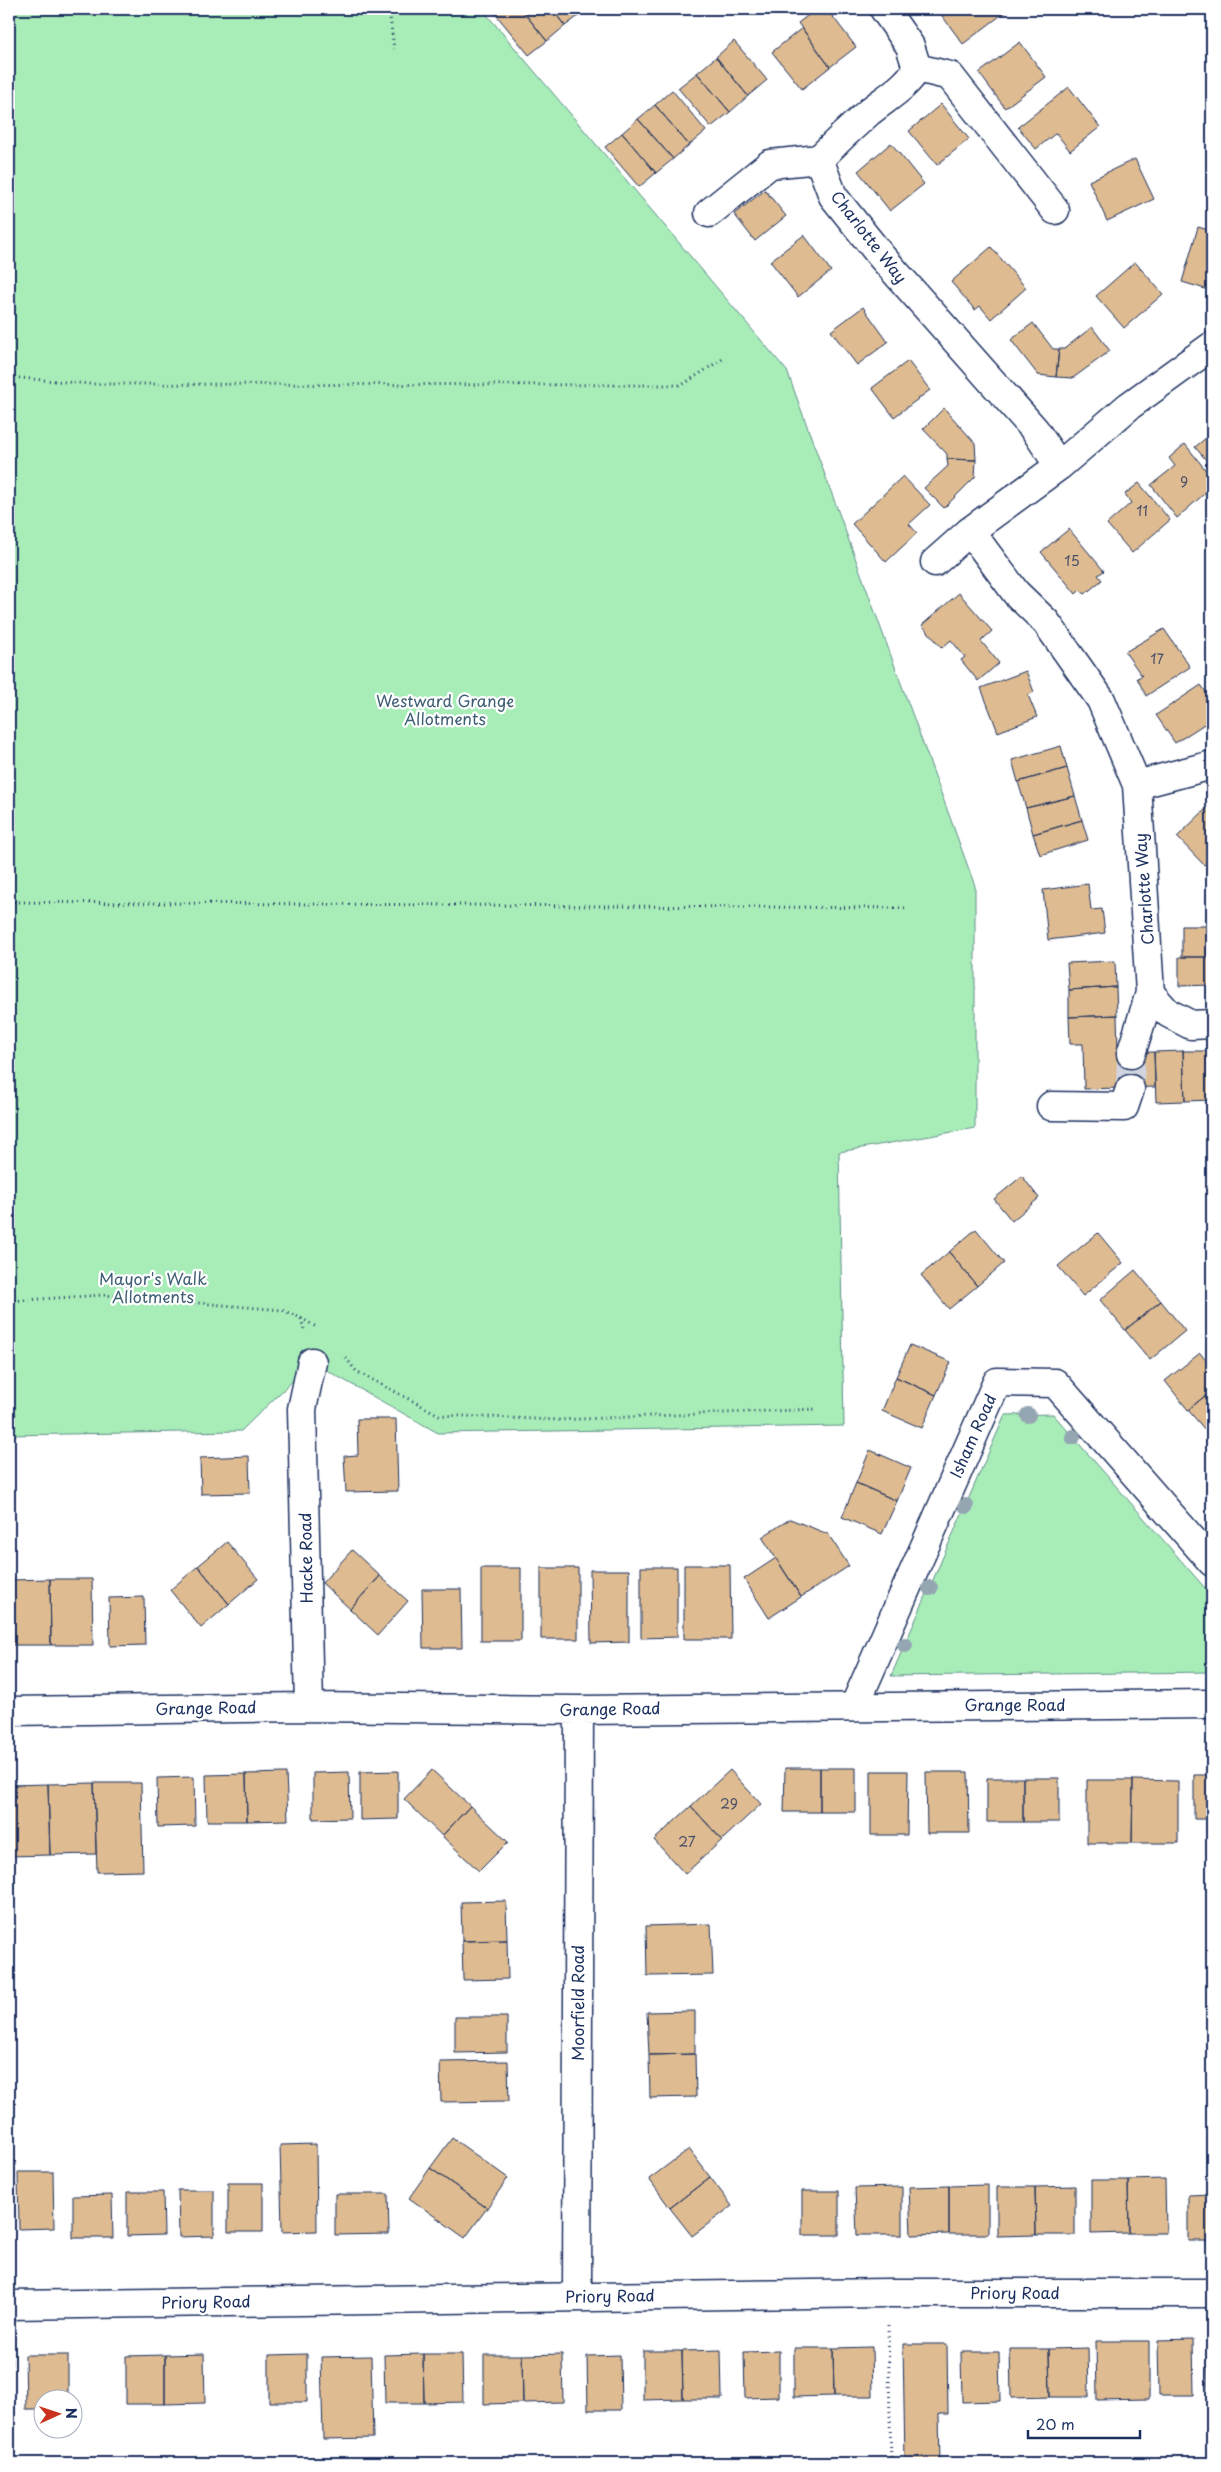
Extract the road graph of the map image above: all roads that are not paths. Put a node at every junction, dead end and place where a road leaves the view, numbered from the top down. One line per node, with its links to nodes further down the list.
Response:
1 (884, 9): 2 (street)
2 (918, 68): 3 (street); 4 (street)
3 (819, 159): 5 (street); 7 (street, Charlotte Way)
4 (1055, 210)
5 (709, 213)
6 (1212, 346): 7 (street)
7 (1059, 466): 8 (street)
8 (970, 531): 9 (street); 11 (street, Charlotte Way)
9 (935, 562)
10 (1212, 765): 11 (street)
11 (1137, 785): 12 (street, Charlotte Way)
12 (1150, 993): 13 (street); 14 (street, Charlotte Way)
13 (1212, 1024)
14 (1131, 1054)
15 (1130, 1089): 16 (street)
16 (1051, 1106)
17 (312, 1362): 21 (street, Hacke Road)
18 (1212, 1562): 20 (street, Isham Road)
19 (1212, 1704): 20 (street, Grange Road)
20 (855, 1705): 22 (street, Grange Road)
21 (309, 1707): 22 (street, Grange Road); 23 (street, Grange Road)
22 (579, 1710): 25 (street, Moorfield Road)
23 (9, 1711)
24 (1212, 2293): 25 (street, Priory Road)
25 (577, 2297): 26 (street, Priory Road)
26 (9, 2305)

